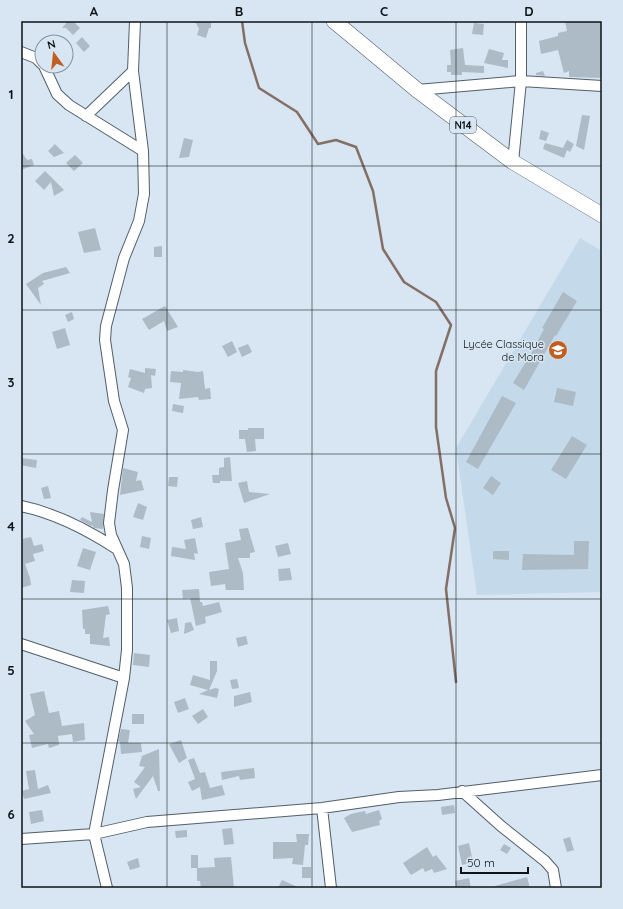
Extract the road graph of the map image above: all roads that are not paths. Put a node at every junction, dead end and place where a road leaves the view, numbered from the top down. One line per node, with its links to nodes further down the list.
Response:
1 (135, 21): 6 (street)
2 (334, 21): 10 (highway, N14)
3 (521, 21): 8 (street)
4 (21, 52): 5 (street)
5 (34, 57)
6 (133, 71): 11 (street); 12 (street)
7 (47, 74): 11 (street)
8 (521, 81): 9 (street); 10 (street); 13 (street)
9 (602, 86)
10 (417, 90): 13 (highway, N14)
11 (86, 116): 12 (street)
12 (143, 151): 16 (street)
13 (513, 162): 14 (highway, N14)
14 (602, 214)
15 (21, 506): 16 (street)
16 (117, 549): 18 (street)
17 (21, 644): 18 (street)
18 (124, 678): 22 (street)
19 (602, 775): 20 (street)
20 (462, 791): 21 (street); 26 (street)
21 (322, 808): 22 (street); 25 (street)
22 (94, 834): 23 (street); 24 (street)
23 (21, 839)
24 (107, 888)
25 (331, 888)
26 (556, 888)

